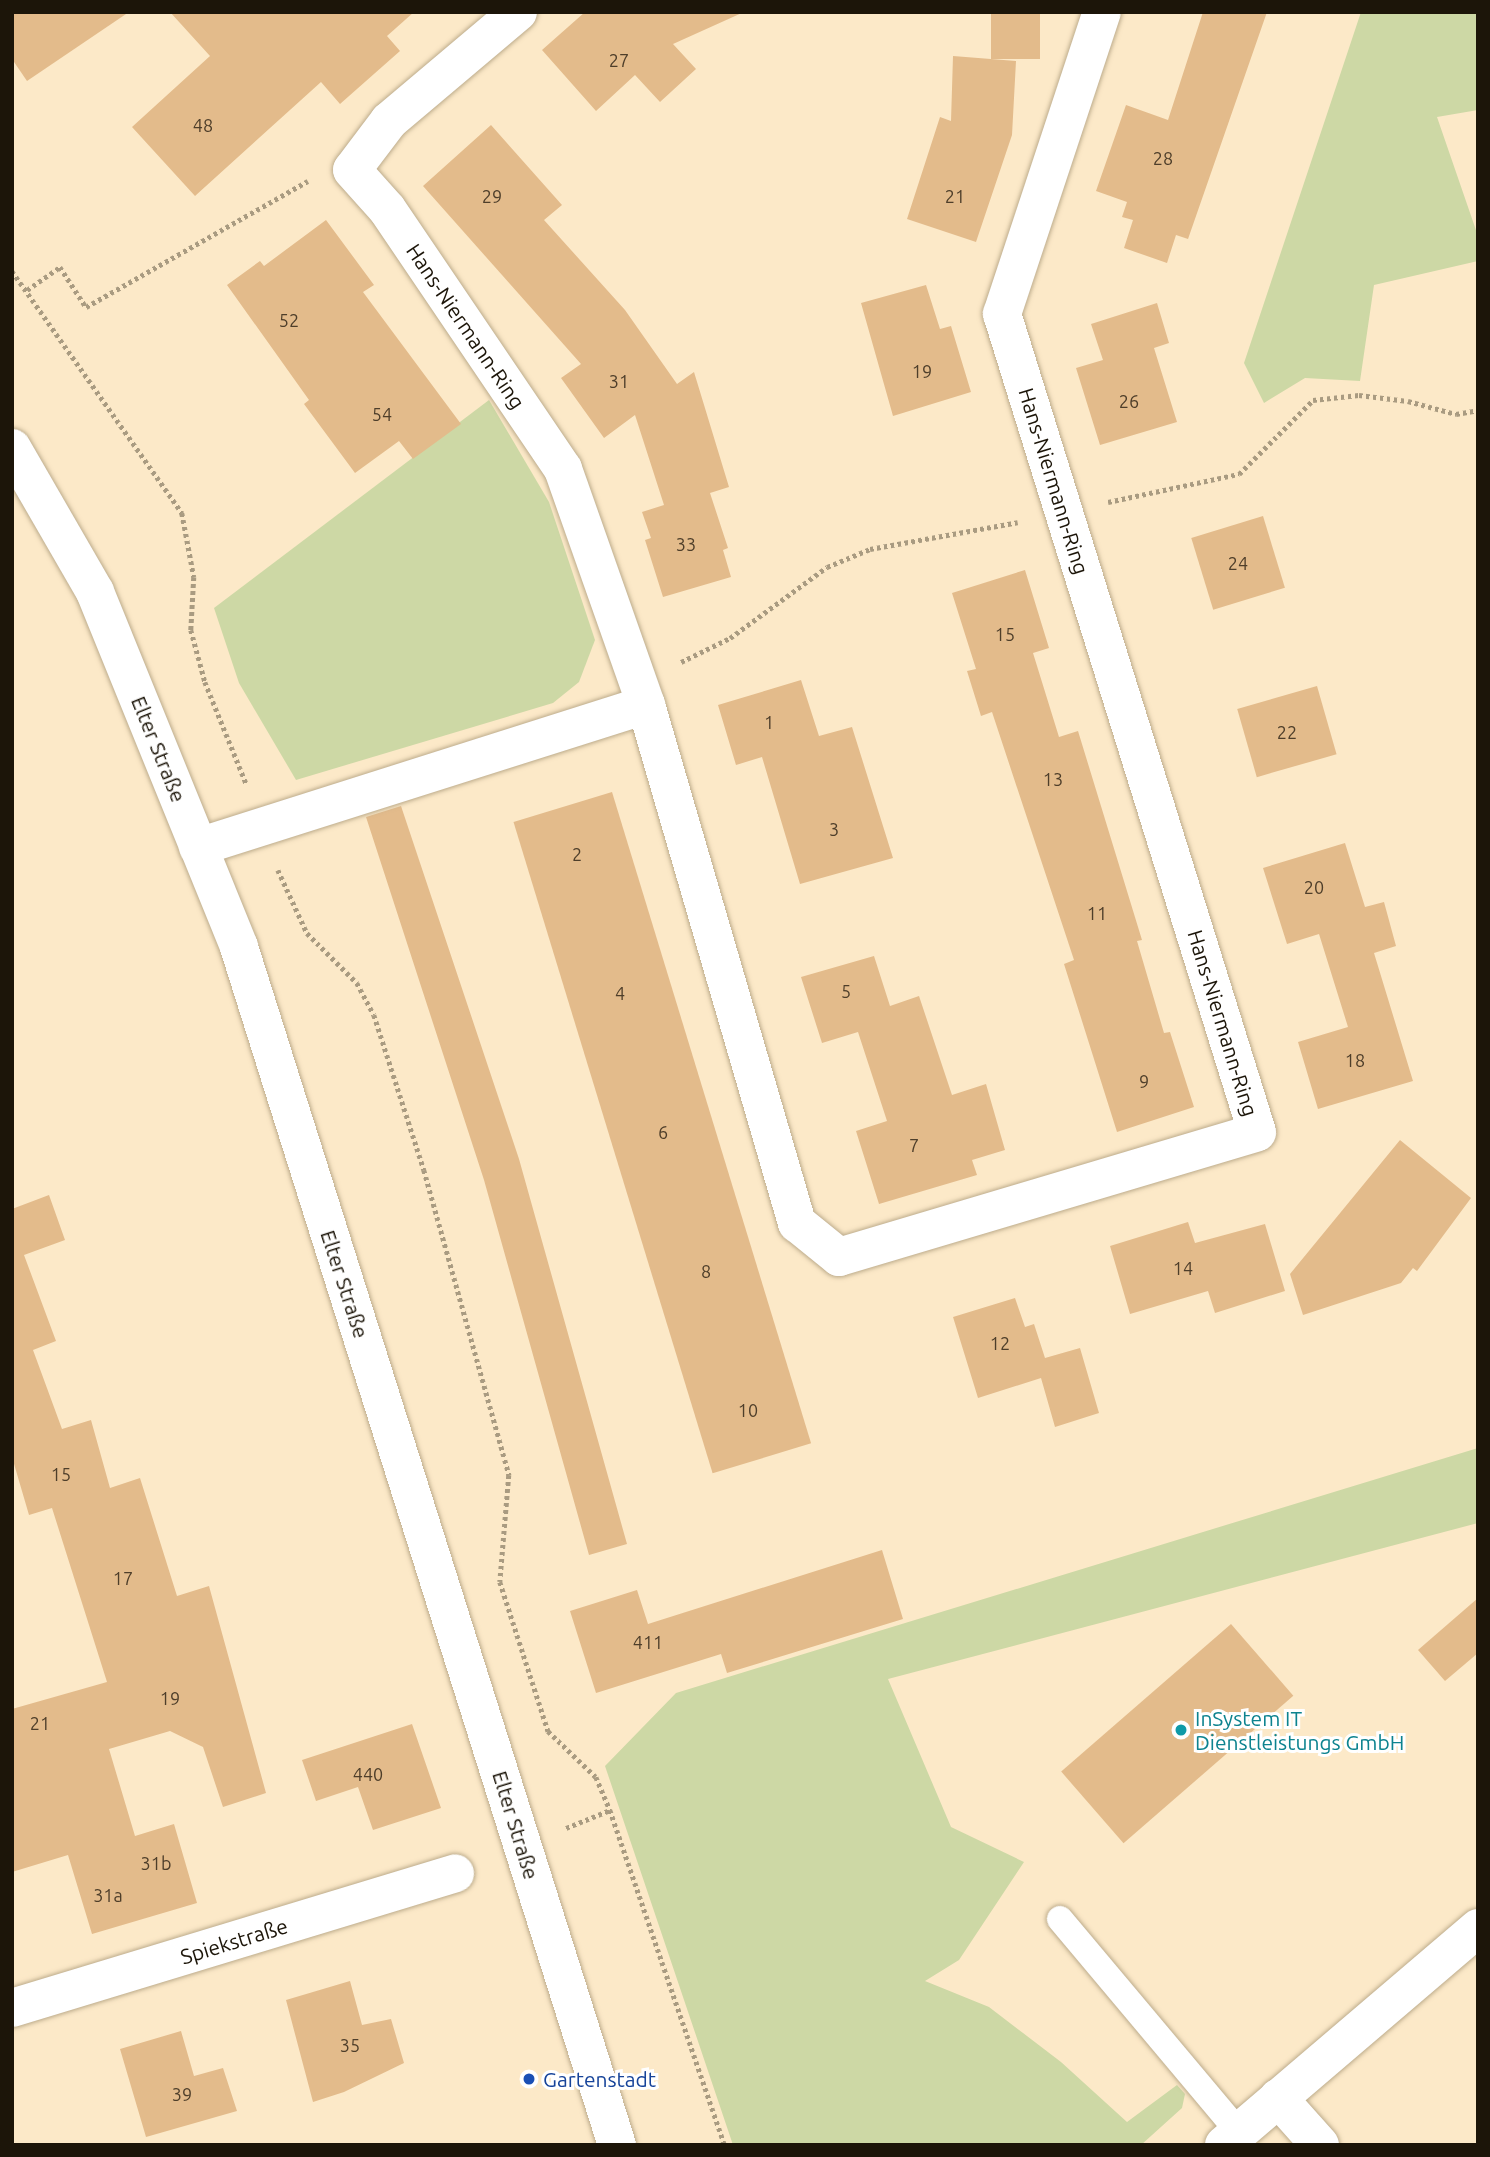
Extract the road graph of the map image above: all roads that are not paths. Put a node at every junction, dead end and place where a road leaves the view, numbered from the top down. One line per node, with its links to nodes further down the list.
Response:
1 (518, 12): 4 (street, Hans-Niermann-Ring)
2 (1102, 12): 4 (street, Hans-Niermann-Ring)
3 (12, 447): 5 (street, Elter Straße)
4 (646, 705): 5 (street)
5 (198, 847): 12 (street, Elter Straße)
6 (455, 1873): 9 (street, Spiekstraße)
7 (1060, 1919): 11 (lane)
8 (1478, 1928): 10 (street)
9 (12, 2008)
10 (1278, 2098): 11 (street); 13 (street)
11 (1231, 2138)
12 (617, 2145)
13 (1320, 2145)

